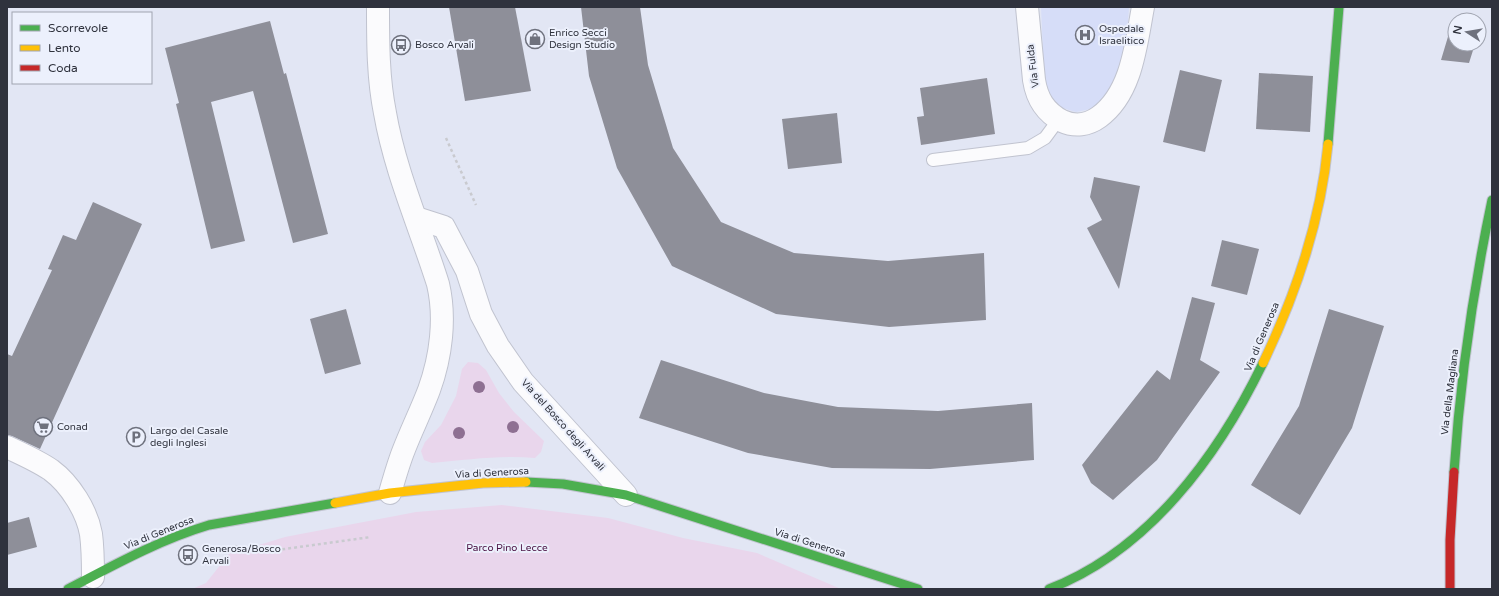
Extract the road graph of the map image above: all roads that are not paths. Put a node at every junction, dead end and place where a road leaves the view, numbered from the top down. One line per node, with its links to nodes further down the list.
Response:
1 (378, 7): 8 (street)
2 (1027, 7): 5 (street, Via Fulda)
3 (1143, 7): 5 (street, Via Fulda)
4 (1339, 7): 15 (street, Via di Generosa)
5 (1059, 119): 6 (lane)
6 (933, 160)
7 (1492, 200): 16 (street, Via della Magliana)
8 (416, 218): 10 (street); 11 (street, Via del Bosco degli Arvali)
9 (7, 448): 12 (street)
10 (390, 493): 11 (street, Via di Generosa); 12 (street, Via di Generosa)
11 (626, 495): 13 (street, Via di Generosa)
12 (92, 577): 14 (street, Via di Generosa)
13 (915, 588)
14 (68, 589)
15 (1049, 589)
16 (1450, 589)

